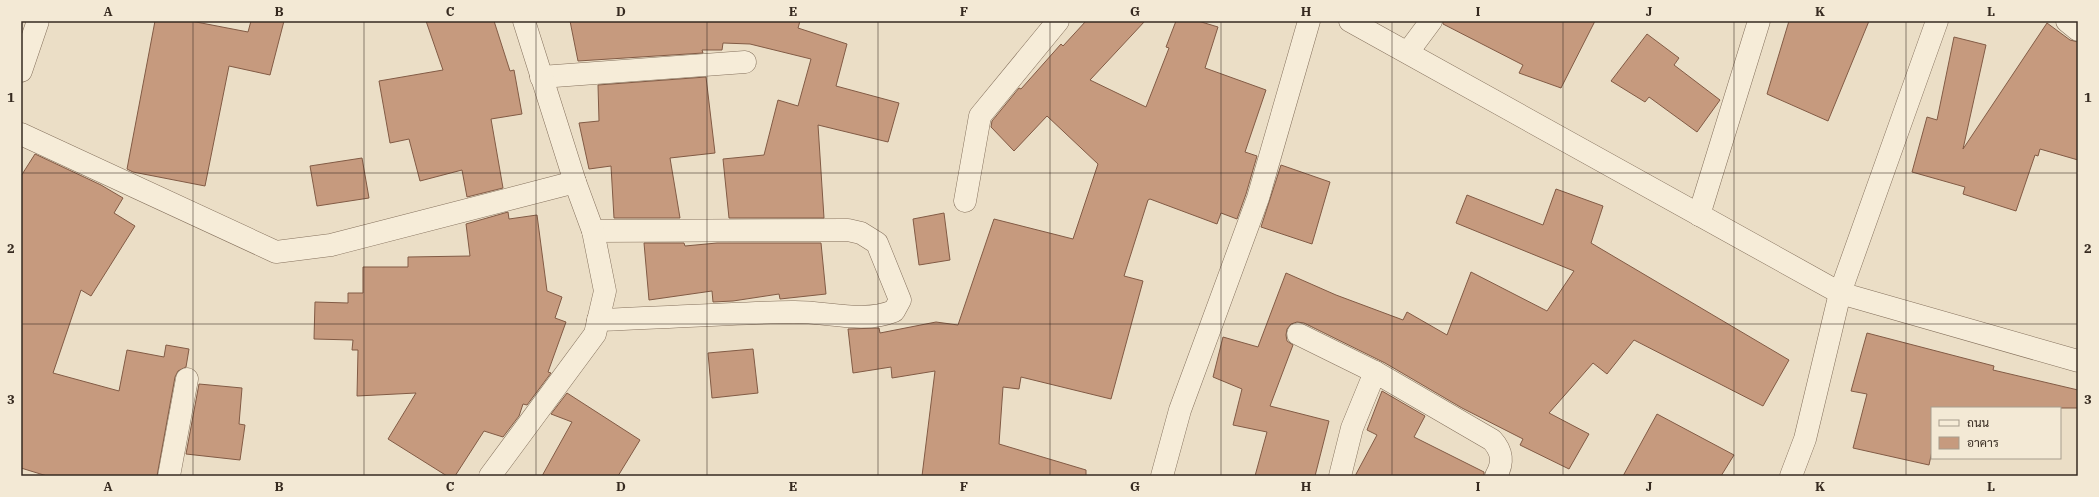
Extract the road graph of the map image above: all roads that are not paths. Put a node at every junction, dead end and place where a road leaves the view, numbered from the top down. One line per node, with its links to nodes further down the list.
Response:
1 (38, 21): 13 (street)
2 (524, 21): 14 (street)
3 (1058, 21): 17 (street)
4 (1310, 21): 28 (street)
5 (1350, 21): 11 (street)
6 (1431, 21): 11 (street)
7 (1759, 21): 18 (street)
8 (1937, 21): 20 (street)
9 (2067, 21): 10 (street)
10 (2078, 30)
11 (1408, 52): 18 (street)
12 (745, 62): 14 (street)
13 (21, 71)
14 (540, 77): 16 (street)
15 (21, 134): 16 (street)
16 (575, 182): 19 (street)
17 (965, 200)
18 (1700, 214): 20 (street)
19 (594, 231): 21 (street); 21 (street)
20 (1840, 293): 23 (street); 31 (street)
21 (598, 320): 27 (street)
22 (1298, 334): 24 (street)
23 (2078, 361)
24 (1376, 372): 29 (street); 30 (street)
25 (187, 379): 26 (street)
26 (169, 476)
27 (490, 476)
28 (1162, 476)
29 (1340, 476)
30 (1496, 476)
31 (1791, 476)

